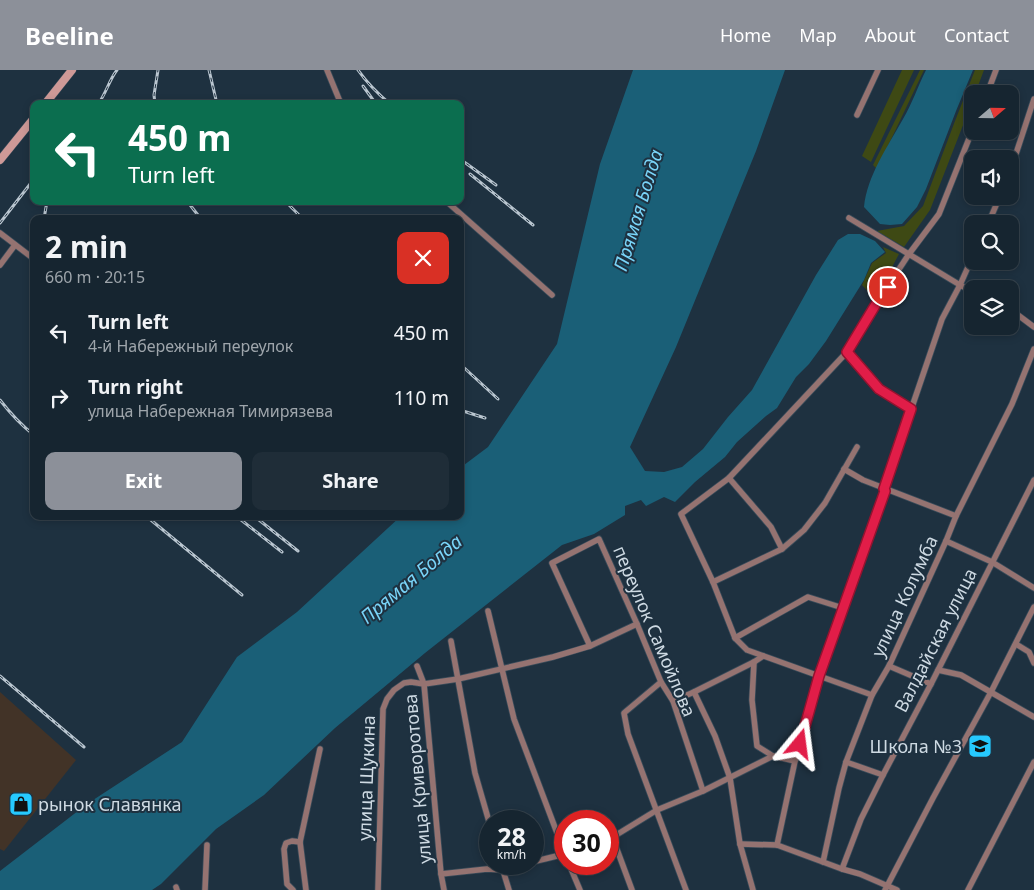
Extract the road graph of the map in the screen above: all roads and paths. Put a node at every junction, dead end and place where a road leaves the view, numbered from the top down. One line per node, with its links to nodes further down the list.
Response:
1 (72, 70): 7 (main road)
2 (327, 70): 8 (street)
3 (878, 70): 9 (street)
4 (996, 70): 5 (street)
5 (990, 85)
6 (1034, 99): 12 (street)
7 (48, 100)
8 (339, 100)
9 (857, 114)
10 (30, 123): 13 (main road)
11 (968, 140): 20 (street)
12 (1017, 150)
13 (1, 158)
14 (451, 205): 15 (street)
15 (462, 215)
16 (464, 217): 26 (street)
17 (849, 218): 20 (street)
18 (0, 233): 19 (street)
19 (15, 245): 21 (street); 22 (street)
20 (909, 254): 24 (street); 30 (street)
21 (30, 256)
22 (0, 265)
23 (967, 270): 24 (street)
24 (960, 285): 25 (street); 31 (street)
25 (964, 287)
26 (552, 295)
27 (1019, 316): 28 (street)
28 (1034, 328)
29 (1034, 349): 37 (street, улица Колумба)
30 (847, 352): 31 (street); 34 (street)
31 (911, 409): 36 (street)
32 (857, 447): 33 (street)
33 (844, 469): 36 (street); 39 (street)
34 (729, 478): 39 (street); 41 (street)
35 (1034, 480): 40 (street, Валдайская улица)
36 (884, 489): 37 (street); 44 (street)
37 (956, 516): 38 (street, улица Колумба)
38 (946, 540): 40 (street); 55 (street, улица Колумба)
39 (782, 549): 41 (street)
40 (992, 562): 42 (street); 57 (street, Валдайская улица)
41 (713, 582): 47 (street)
42 (1034, 588)
43 (1034, 607): 49 (street)
44 (843, 608): 47 (street); 58 (street)
45 (488, 611): 56 (street)
46 (637, 624): 50 (street); 50 (street, переулок Самойлова); 60 (street, переулок Самойлова)
47 (735, 638): 51 (street)
48 (451, 641): 59 (street)
49 (1016, 644): 53 (street); 64 (street)
50 (590, 646): 56 (street)
51 (763, 656): 52 (street); 58 (street)
52 (754, 662): 63 (street); 69 (street)
53 (1034, 663)
54 (417, 666): 61 (street, улица Криворотова)
55 (889, 666): 62 (street); 65 (street, улица Колумба)
56 (502, 669): 59 (street); 78 (street)
57 (938, 670): 62 (street, Валдайская улица); 64 (street)
58 (819, 676): 65 (street); 70 (street)
59 (458, 679): 61 (street); 76 (street)
60 (661, 682): 66 (street, переулок Самойлова); 77 (street)
61 (424, 684): 88 (street, улица Криворотова); 95 (street, улица Щукина)
62 (931, 684): 73 (street, Валдайская улица)
63 (694, 692): 66 (street); 74 (street)
64 (991, 692): 67 (street); 91 (street)
65 (872, 695): 71 (street, улица Колумба)
66 (673, 701): 75 (street, переулок Самойлова)
67 (1034, 717)
68 (320, 749): 80 (street)
69 (773, 756): 70 (street); 74 (street)
70 (795, 761): 83 (street)
71 (846, 762): 73 (street); 85 (street, улица Колумба)
72 (1034, 762): 103 (street)
73 (883, 775): 86 (street, Валдайская улица)
74 (730, 778): 75 (street); 81 (street)
75 (703, 791): 77 (street)
76 (486, 810)
77 (657, 810): 79 (street); 100 (street)
78 (554, 825)
79 (619, 833)
80 (300, 842): 93 (street); 94 (street)
81 (740, 844): 83 (street); 101 (street)
82 (207, 845): 92 (street)
83 (777, 845): 85 (street)
84 (619, 859): 99 (street)
85 (823, 862): 86 (street)
86 (842, 870): 91 (street)
87 (479, 871): 88 (street)
88 (441, 874): 96 (street, улица Криворотова)
89 (504, 875): 97 (street)
90 (574, 875): 98 (street)
91 (886, 888): 102 (street)
92 (205, 890)
93 (293, 890)
94 (306, 890)
95 (378, 890)
96 (444, 890)
97 (509, 890)
98 (580, 890)
99 (632, 890)
100 (686, 890)
101 (753, 890)
102 (897, 890)
103 (968, 890)

